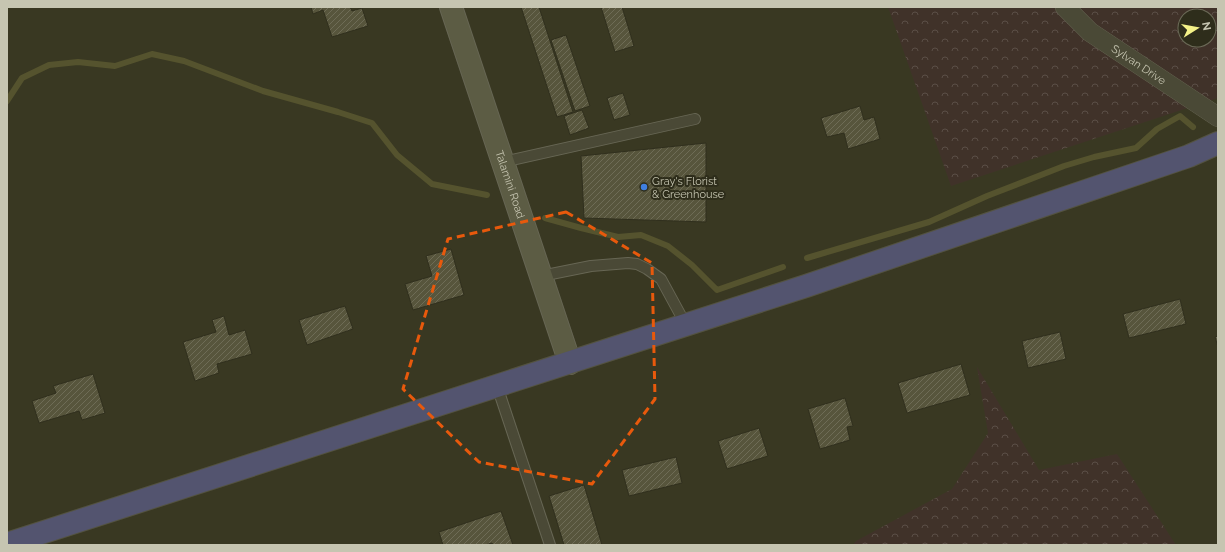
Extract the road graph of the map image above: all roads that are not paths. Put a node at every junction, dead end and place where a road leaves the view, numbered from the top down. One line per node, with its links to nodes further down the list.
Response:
1 (451, 7): 6 (street, Talamini Road)
2 (1065, 7): 3 (street, Sylvan Drive)
3 (1218, 117)
4 (695, 119): 6 (lane)
5 (1218, 143): 8 (highway)
6 (503, 162): 7 (street, Talamini Road)
7 (541, 276): 8 (lane); 9 (street, Talamini Road)
8 (686, 325): 9 (highway)
9 (570, 363): 10 (highway)
10 (497, 386): 11 (highway); 12 (lane)
11 (7, 544)
12 (550, 545)

